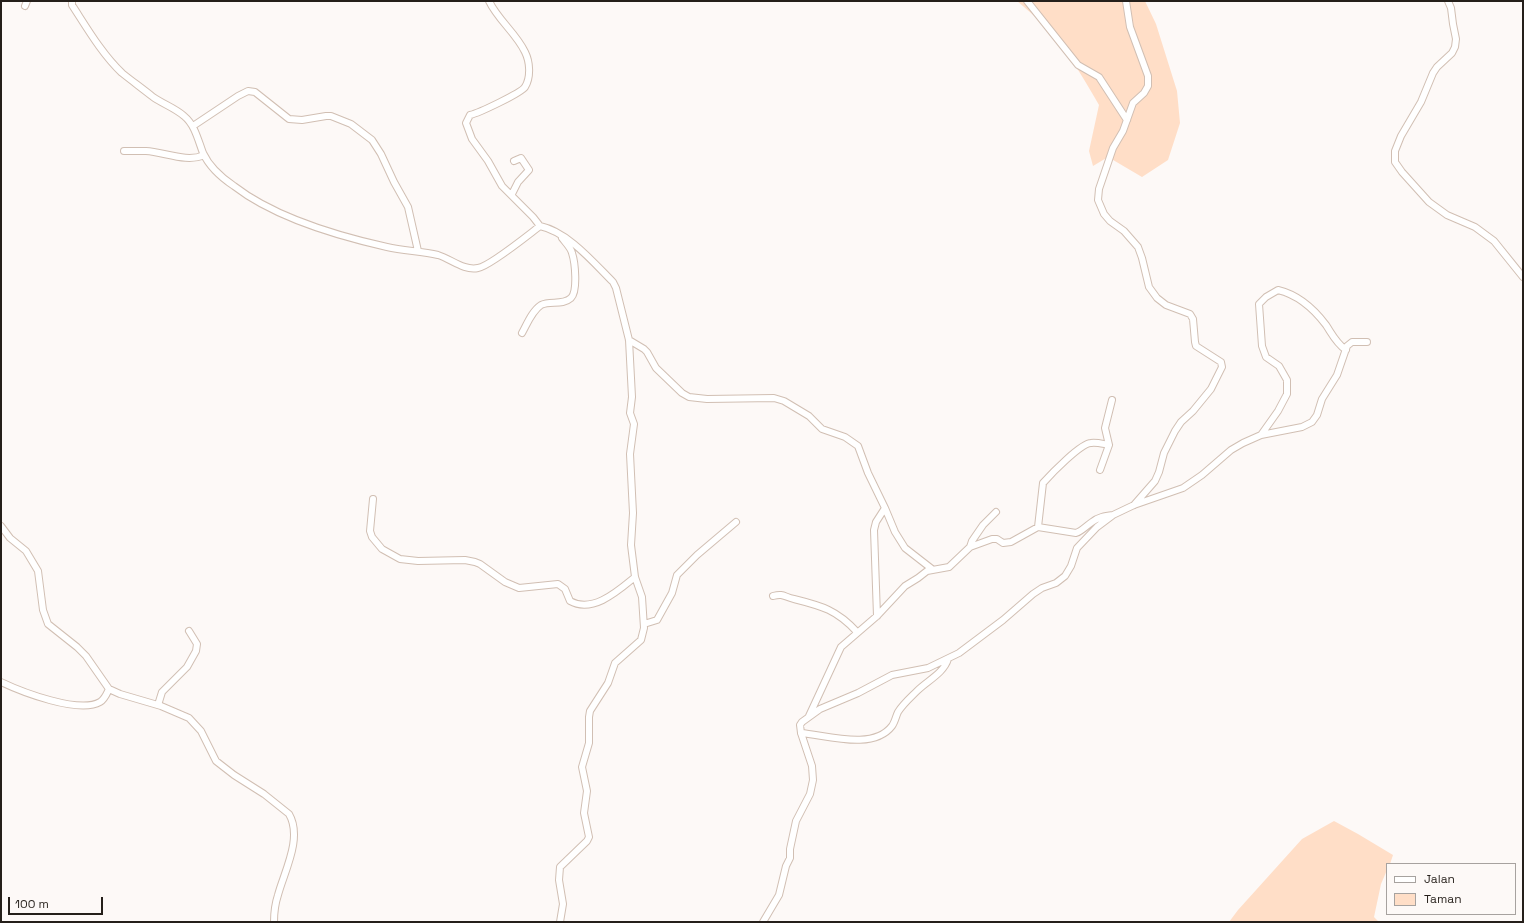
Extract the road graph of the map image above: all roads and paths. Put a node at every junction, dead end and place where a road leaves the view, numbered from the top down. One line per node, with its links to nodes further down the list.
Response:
1 (72, 1): 7 (street)
2 (489, 1): 11 (street)
3 (1027, 1): 6 (street)
4 (1126, 1): 6 (street)
5 (1448, 1): 15 (street)
6 (1127, 120): 25 (street)
7 (193, 126): 9 (street); 14 (street)
8 (124, 151): 9 (street)
9 (204, 154): 14 (street)
10 (514, 161): 11 (street)
11 (512, 194): 12 (street)
12 (540, 226): 13 (street); 14 (street)
13 (557, 232): 16 (street); 17 (street)
14 (418, 251)
15 (1523, 277)
16 (522, 333)
17 (629, 340): 26 (street); 34 (street)
18 (1367, 342): 19 (street)
19 (1346, 350): 21 (street); 21 (street)
20 (1112, 400): 22 (street)
21 (1261, 435): 25 (street)
22 (1109, 445): 23 (street); 31 (street)
23 (1100, 470)
24 (373, 499): 34 (street)
25 (1134, 505): 28 (street)
26 (885, 508): 33 (street); 36 (street)
27 (996, 512): 32 (street)
28 (1113, 515): 31 (street); 40 (street)
29 (736, 522): 37 (street)
30 (1, 526): 42 (street)
31 (1038, 527): 32 (street)
32 (970, 547): 33 (street)
33 (932, 569): 36 (street)
34 (635, 577): 37 (street)
35 (773, 596): 39 (street)
36 (877, 616): 39 (street)
37 (644, 624): 48 (street)
38 (189, 631): 43 (street)
39 (857, 632): 44 (street)
40 (948, 659): 44 (street); 45 (street)
41 (1, 682): 42 (street)
42 (109, 689): 43 (street)
43 (158, 705): 47 (street)
44 (809, 716): 45 (street)
45 (801, 733): 46 (street)
46 (764, 921)
47 (274, 922)
48 (560, 922)

